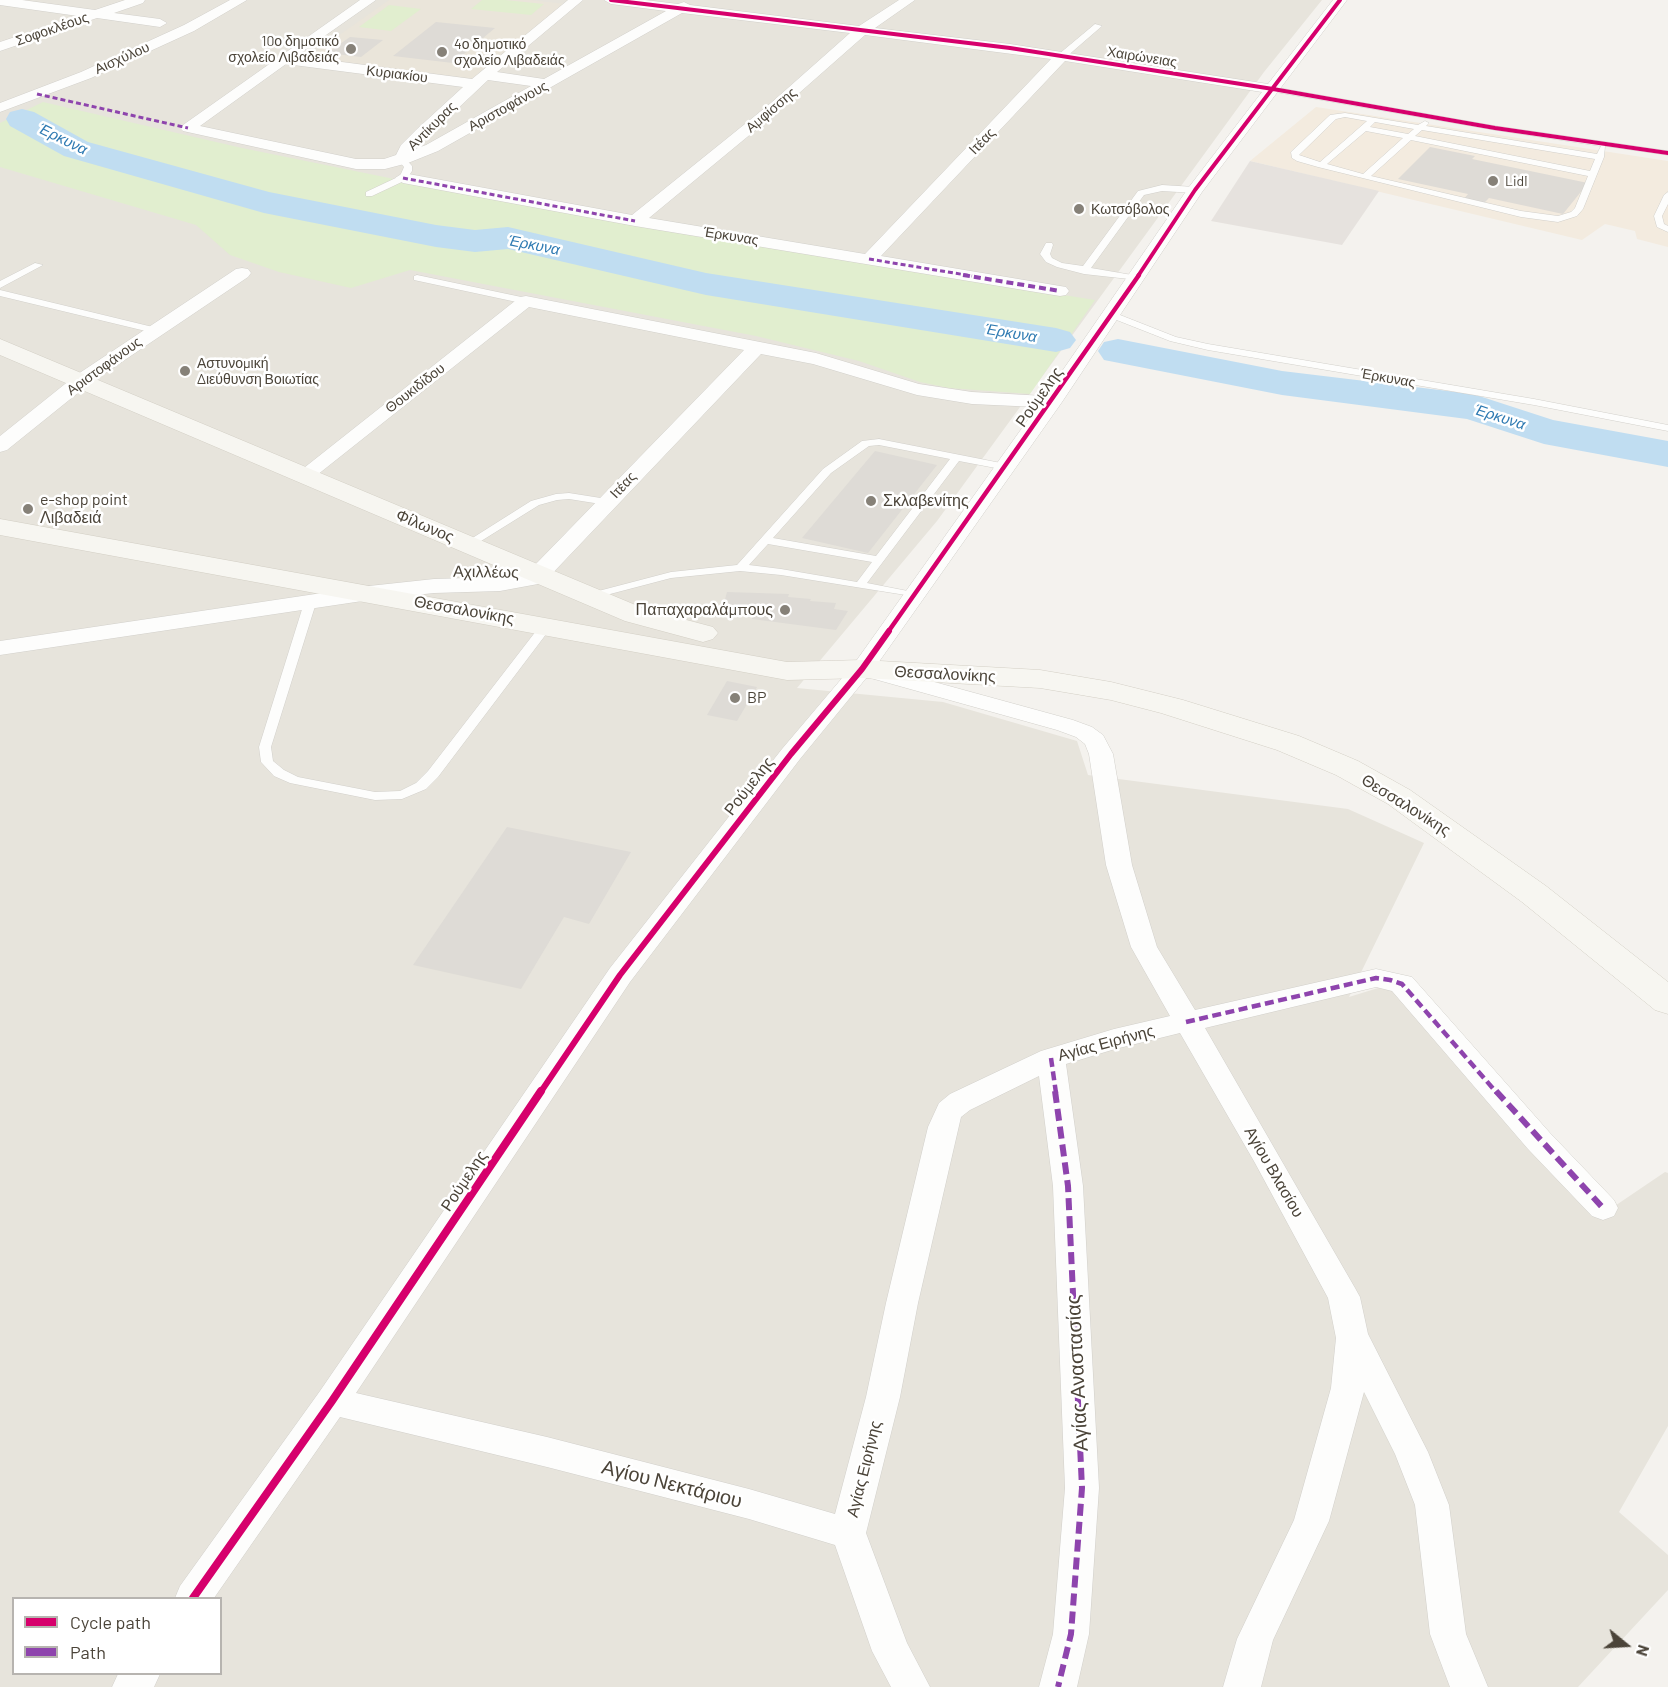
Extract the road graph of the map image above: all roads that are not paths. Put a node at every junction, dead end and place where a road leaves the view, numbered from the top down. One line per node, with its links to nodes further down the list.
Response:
1 (138, 0): 10 (street, Σοφοκλέους)
2 (240, 0): 21 (street, Αισχύλου)
3 (369, 0): 16 (street)
4 (576, 0): 18 (street, Αντίκυρας)
5 (610, 0): 9 (street, Χαιρώνειας)
6 (908, 0): 12 (street, Αμφίσσης)
7 (1340, 0): 20 (street, Ρούμελης)
8 (0, 1): 10 (street)
9 (688, 4): 12 (street, Χαιρώνειας); 19 (street, Αριστοφάνους)
10 (97, 14): 13 (street, Αισχύλου); 14 (street, Σοφοκλέους)
11 (1098, 26): 15 (lane, Ιτέας)
12 (863, 30): 15 (street, Χαιρώνειας); 40 (street, Αμφίσσης)
13 (139, 33)
14 (0, 47)
15 (1062, 56): 20 (street, Χαιρώνειας); 43 (street, Ιτέας)
16 (283, 59): 18 (street, Κυριακίου); 31 (street, Αντίκυρας)
17 (77, 63): 21 (street, Αισχύλου)
18 (481, 79): 19 (street, Κυριακίου); 31 (street, Αντίκυρας)
19 (548, 84): 31 (street, Αριστοφάνους)
20 (1273, 89): 22 (lane, Χαιρώνειας); 37 (street, Ρούμελης)
21 (1, 100)
22 (1430, 117): 24 (lane); 27 (lane, Χαιρώνειας)
23 (1375, 118): 24 (lane); 25 (lane); 33 (lane)
24 (1422, 126): 26 (lane); 30 (lane)
25 (1364, 128): 26 (lane); 33 (lane)
26 (1409, 137): 34 (lane); 35 (lane)
27 (1601, 144): 28 (lane, Χαιρώνειας); 30 (lane)
28 (1653, 151): 29 (lane, Χαιρώνειας); 32 (lane)
29 (1668, 153)
30 (1600, 157): 34 (lane)
31 (402, 159): 36 (lane)
32 (1668, 162)
33 (1321, 165): 35 (lane)
34 (1593, 174): 35 (lane)
35 (1365, 177)
36 (403, 178): 38 (lane); 40 (street, Έρκυνας)
37 (1195, 190): 45 (lane); 48 (street, Ρούμελης)
38 (369, 194)
39 (1668, 195): 41 (lane)
40 (635, 221): 43 (street, Έρκυνας)
41 (1668, 229)
42 (1048, 245): 45 (lane)
43 (869, 259): 50 (street, Έρκυνας)
44 (38, 265): 49 (lane)
45 (1084, 271): 48 (lane)
46 (242, 273): 54 (street, Αριστοφάνους)
47 (417, 278): 52 (lane)
48 (1135, 278): 53 (street, Ρούμελης)
49 (0, 285)
50 (1060, 291)
51 (0, 292): 54 (lane)
52 (526, 301): 56 (street); 63 (street, Θουκιδίδου)
53 (1112, 315): 58 (street, Ρούμελης); 59 (lane, Έρκυνας)
54 (154, 330): 57 (street, Αριστοφάνους)
55 (0, 346): 57 (main road, Φίλωνος)
56 (758, 346): 58 (street); 64 (street, Ιτέας)
57 (82, 380): 60 (street, Αριστοφάνους); 63 (main road, Φίλωνος)
58 (1052, 402): 62 (street, Ρούμελης)
59 (1668, 428)
60 (0, 446)
61 (957, 457): 62 (lane); 66 (lane); 68 (lane)
62 (1006, 467): 74 (street, Ρούμελης)
63 (305, 475): 67 (main road, Φίλωνος)
64 (607, 502): 67 (lane); 70 (street, Ιτέας)
65 (0, 527): 73 (main road, Θεσσαλονίκης)
66 (766, 540): 68 (lane); 69 (lane)
67 (469, 544): 70 (main road, Φίλωνος)
68 (879, 560): 71 (lane)
69 (740, 568): 71 (lane); 75 (lane)
70 (539, 574): 72 (street, Αχιλλέως); 73 (street, Αχιλλέως); 75 (main road, Φίλωνος)
71 (860, 585): 74 (lane)
72 (369, 593): 73 (main road, Θεσσαλονίκης); 76 (main road, Θεσσαλονίκης)
73 (316, 594): 76 (lane); 77 (street, Αχιλλέως); 78 (street, Αχιλλέως)
74 (915, 595): 79 (street, Ρούμελης)
75 (591, 596): 79 (main road, Φίλωνος)
76 (547, 625): 79 (main road, Θεσσαλονίκης)
77 (0, 634)
78 (0, 648)
79 (862, 669): 80 (main road, Θεσσαλονίκης); 81 (street, Αγίου Βλασίου); 85 (street, Ρούμελης)
80 (1668, 1002)
81 (1186, 1022): 82 (street, Αγίας Ειρήνης); 83 (street, Αγίας Ειρήνης); 84 (street, Αγίου Βλασίου)
82 (1050, 1058): 86 (street, Αγίας Ειρήνης); 91 (street, Αγίας Αναστασίας)
83 (1603, 1208)
84 (1352, 1338): 92 (street, Αγίου Βλασίου); 93 (street)
85 (332, 1401): 86 (street, Αγίου Νεκτάριου); 87 (street, Ρούμελης)
86 (848, 1533): 90 (street)
87 (194, 1597)
88 (140, 1675): 89 (street)
89 (131, 1687)
90 (911, 1687)
91 (1058, 1687)
92 (1242, 1687)
93 (1469, 1687)

